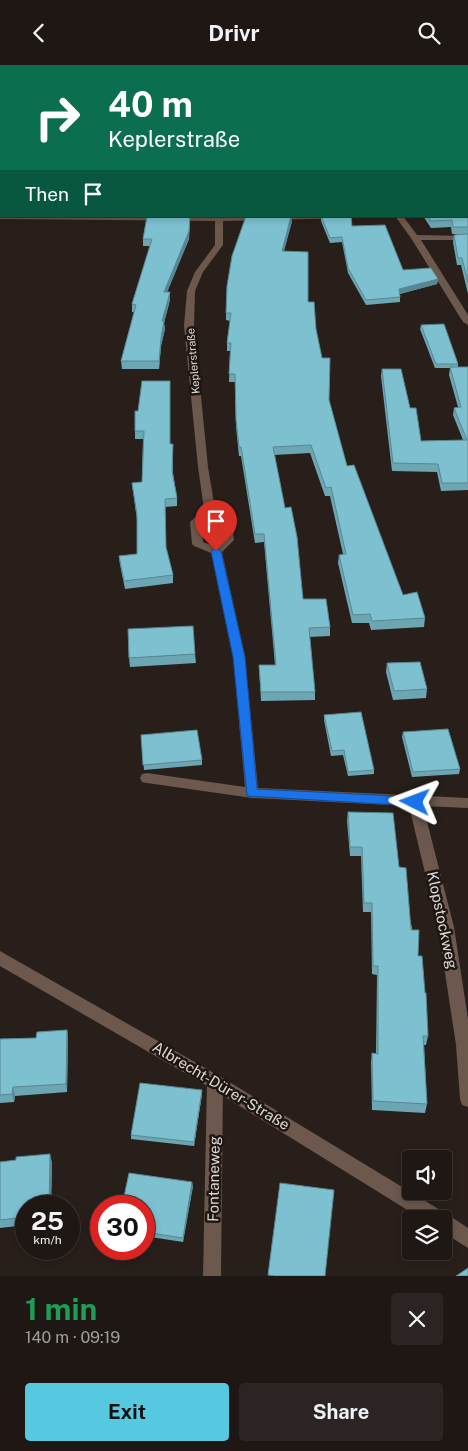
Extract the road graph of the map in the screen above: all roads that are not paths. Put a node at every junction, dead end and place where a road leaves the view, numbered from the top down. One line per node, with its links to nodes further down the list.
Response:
1 (0, 217): 2 (street)
2 (219, 217): 8 (street, Keplerstraße)
3 (400, 217): 4 (street)
4 (415, 237): 5 (street); 6 (street)
5 (468, 238)
6 (466, 312): 7 (street)
7 (468, 322)
8 (210, 510): 9 (street); 9 (street)
9 (216, 551): 11 (street)
10 (147, 778): 11 (street)
11 (252, 793): 12 (street)
12 (415, 802): 13 (street); 16 (street, Klopstockweg)
13 (468, 803)
14 (0, 958): 15 (street, Albrecht-Dürer-Straße)
15 (215, 1082): 17 (street, Albrecht-Dürer-Straße); 20 (street, Fontaneweg)
16 (468, 1099)
17 (423, 1210)
18 (452, 1228): 19 (street)
19 (468, 1239)
20 (212, 1276)

